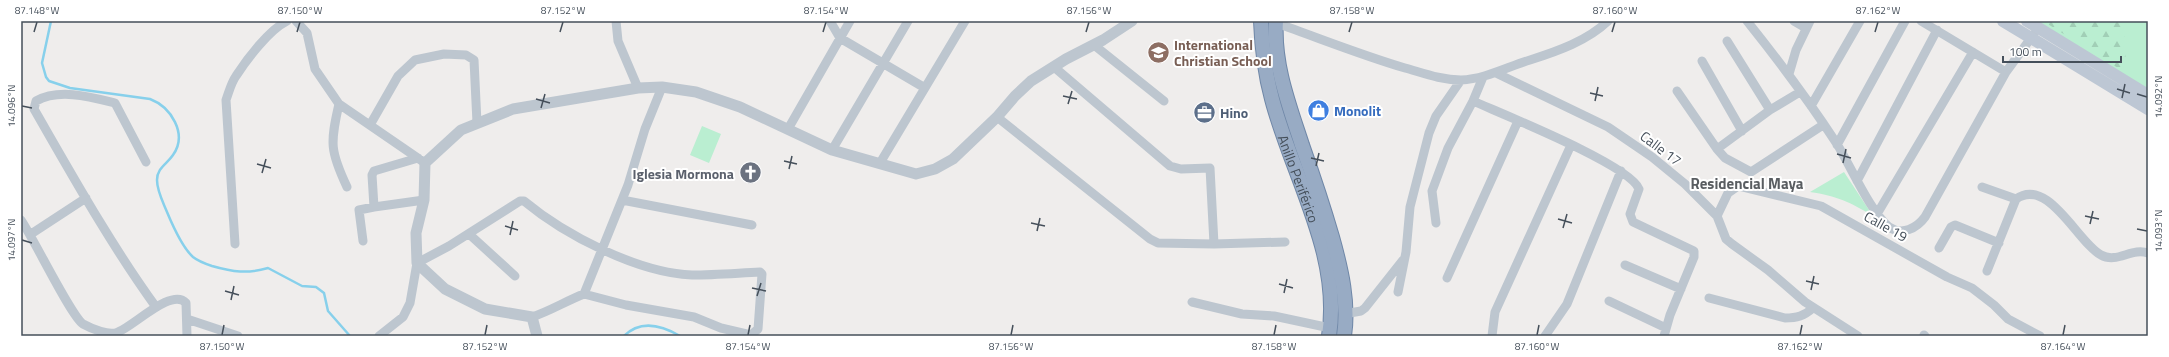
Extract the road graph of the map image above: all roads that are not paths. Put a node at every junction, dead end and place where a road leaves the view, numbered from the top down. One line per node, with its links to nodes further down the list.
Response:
1 (287, 21): 79 (street)
2 (296, 21): 42 (street)
3 (616, 21): 35 (street)
4 (830, 21): 22 (street)
5 (850, 21): 22 (street)
6 (908, 21): 27 (street)
7 (965, 21): 36 (street)
8 (1132, 21): 24 (street)
9 (1261, 21): 101 (highway, Anillo Periférico)
10 (1608, 21): 30 (street)
11 (1747, 21): 31 (street)
12 (1794, 21): 19 (street)
13 (1860, 21): 43 (street)
14 (1905, 21): 54 (street)
15 (1921, 21): 20 (street)
16 (2004, 21): 21 (main road)
17 (2027, 21): 21 (main road)
18 (1276, 22): 33 (street); 98 (highway, Anillo Periférico)
19 (1808, 25): 31 (street)
20 (1937, 30): 25 (street); 61 (street)
21 (2035, 33): 29 (street); 39 (main road); 44 (main road)
22 (840, 38): 27 (street); 51 (street)
23 (1727, 41): 45 (street)
24 (1094, 45): 28 (street); 40 (street)
25 (1973, 52): 29 (street); 69 (street)
26 (1702, 61): 52 (street)
27 (884, 63): 36 (street); 56 (street)
28 (1054, 67): 46 (street); 80 (street)
29 (2006, 72): 69 (street)
30 (1496, 73): 32 (street); 70 (street, Calle 17)
31 (1789, 74): 38 (street)
32 (1483, 77): 33 (street); 41 (street)
33 (1461, 80): 84 (street)
34 (662, 87): 35 (street); 51 (street); 67 (street)
35 (638, 88): 48 (street)
36 (925, 88): 59 (street)
37 (1677, 91): 55 (street)
38 (1800, 92): 43 (street); 45 (street)
39 (2148, 95)
40 (1164, 101)
41 (1473, 102): 47 (street); 72 (street)
42 (339, 104): 50 (street); 62 (street)
43 (1811, 106): 49 (street)
44 (2148, 109)
45 (1770, 110): 52 (street)
46 (997, 118): 59 (street); 80 (street)
47 (1518, 121): 53 (street); 89 (street)
48 (477, 123): 50 (street); 57 (street)
49 (1823, 124): 54 (street); 55 (street)
50 (370, 125): 57 (street)
51 (788, 129): 56 (street)
52 (1742, 131): 55 (street)
53 (1571, 145): 60 (street); 109 (street)
54 (1837, 145): 61 (street)
55 (1717, 149)
56 (832, 150): 59 (street)
57 (422, 160): 66 (street); 68 (street)
58 (146, 162): 64 (street)
59 (880, 163)
60 (1621, 171): 90 (street); 110 (street)
61 (1858, 181): 69 (street)
62 (347, 187)
63 (1982, 187): 65 (street)
64 (86, 198): 74 (street); 96 (street)
65 (2016, 199): 78 (street); 83 (street)
66 (424, 200): 68 (street); 85 (street)
67 (622, 200): 73 (street); 82 (street)
68 (374, 207): 76 (street)
69 (1877, 214)
70 (1716, 216): 97 (street, Calle 17); 112 (street, Calle 19)
71 (21, 220): 74 (street)
72 (1436, 223)
73 (752, 225)
74 (31, 234): 103 (street)
75 (469, 234): 82 (street); 85 (street); 88 (street)
76 (363, 241)
77 (1285, 242): 80 (street)
78 (1999, 243): 81 (street); 87 (street)
79 (235, 244)
80 (1214, 244)
81 (1939, 248)
82 (602, 249): 92 (street); 92 (street)
83 (2148, 254)
84 (1404, 259): 91 (street); 98 (street)
85 (417, 263): 99 (street); 106 (street)
86 (1625, 265): 90 (street)
87 (1986, 271)
88 (515, 276)
89 (1447, 278)
90 (1681, 289): 102 (street)
91 (1398, 292)
92 (584, 294): 99 (street)
93 (1709, 298): 97 (street)
94 (1608, 301): 102 (street)
95 (1192, 302): 101 (street)
96 (156, 307): 100 (street); 103 (street)
97 (1812, 308): 111 (street, Calle 17)
98 (1344, 314): 108 (highway, Anillo Periférico)
99 (532, 317): 107 (street)
100 (187, 319): 104 (street); 105 (street)
101 (1330, 332)
102 (1665, 332)
103 (113, 334)
104 (187, 336)
105 (238, 336)
106 (379, 336)
107 (537, 336)
108 (1344, 336)
109 (1492, 336)
110 (1545, 336)
111 (1858, 336)
112 (2040, 336)

